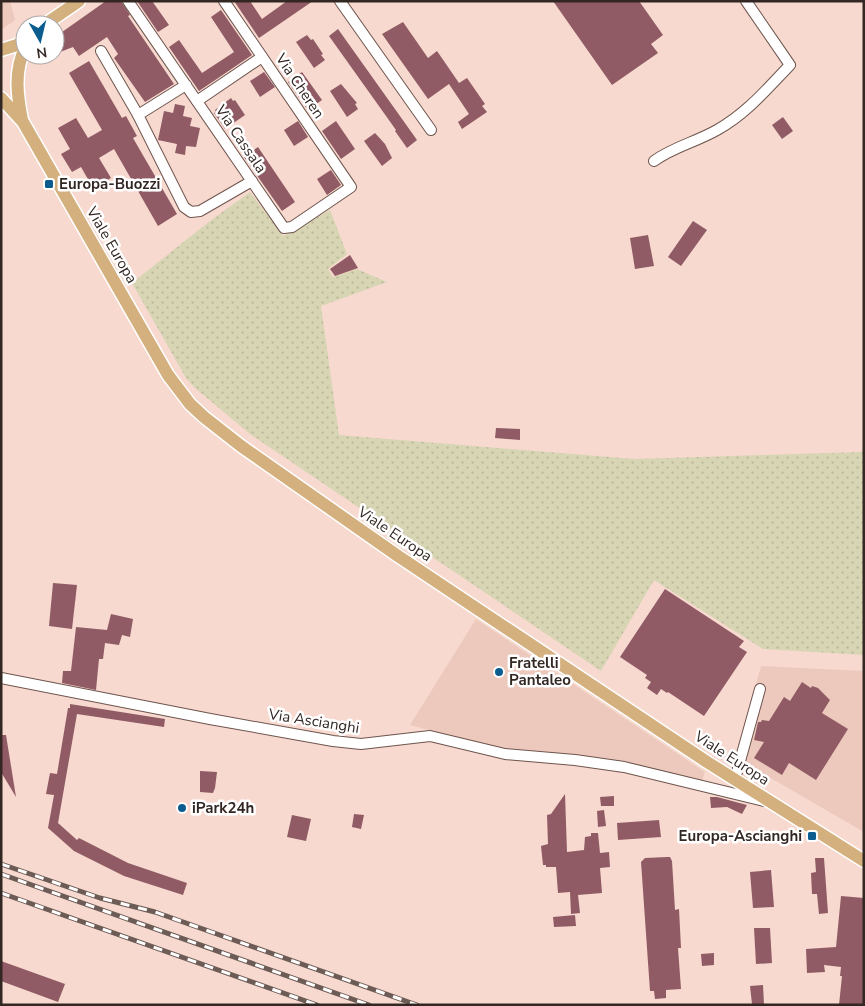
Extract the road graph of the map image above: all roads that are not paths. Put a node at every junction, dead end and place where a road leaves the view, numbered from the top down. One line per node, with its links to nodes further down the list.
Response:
1 (78, 1): 6 (main road)
2 (128, 1): 13 (street, Via Cassala)
3 (224, 1): 10 (street, Via Cheren)
4 (340, 1): 19 (street)
5 (746, 1): 20 (street)
6 (58, 15)
7 (15, 46): 8 (main road)
8 (1, 51): 12 (main road)
9 (101, 51): 17 (street)
10 (262, 57): 16 (street); 22 (street, Via Cheren)
11 (20, 65): 12 (main road)
12 (18, 73): 14 (main road); 18 (main road)
13 (186, 85): 16 (street, Via Cassala); 17 (street)
14 (1, 90)
15 (1, 98): 18 (main road)
16 (197, 101): 21 (street, Via Cassala)
17 (138, 115): 21 (street)
18 (23, 122): 25 (main road, Viale Europa)
19 (431, 130)
20 (654, 161)
21 (252, 181): 22 (street, Via Cassala)
22 (351, 187)
23 (1, 678): 26 (street, Via Ascianghi)
24 (760, 688): 25 (street)
25 (735, 779): 26 (main road, Viale Europa)
26 (770, 802): 27 (main road, Viale Europa)
27 (864, 861)

